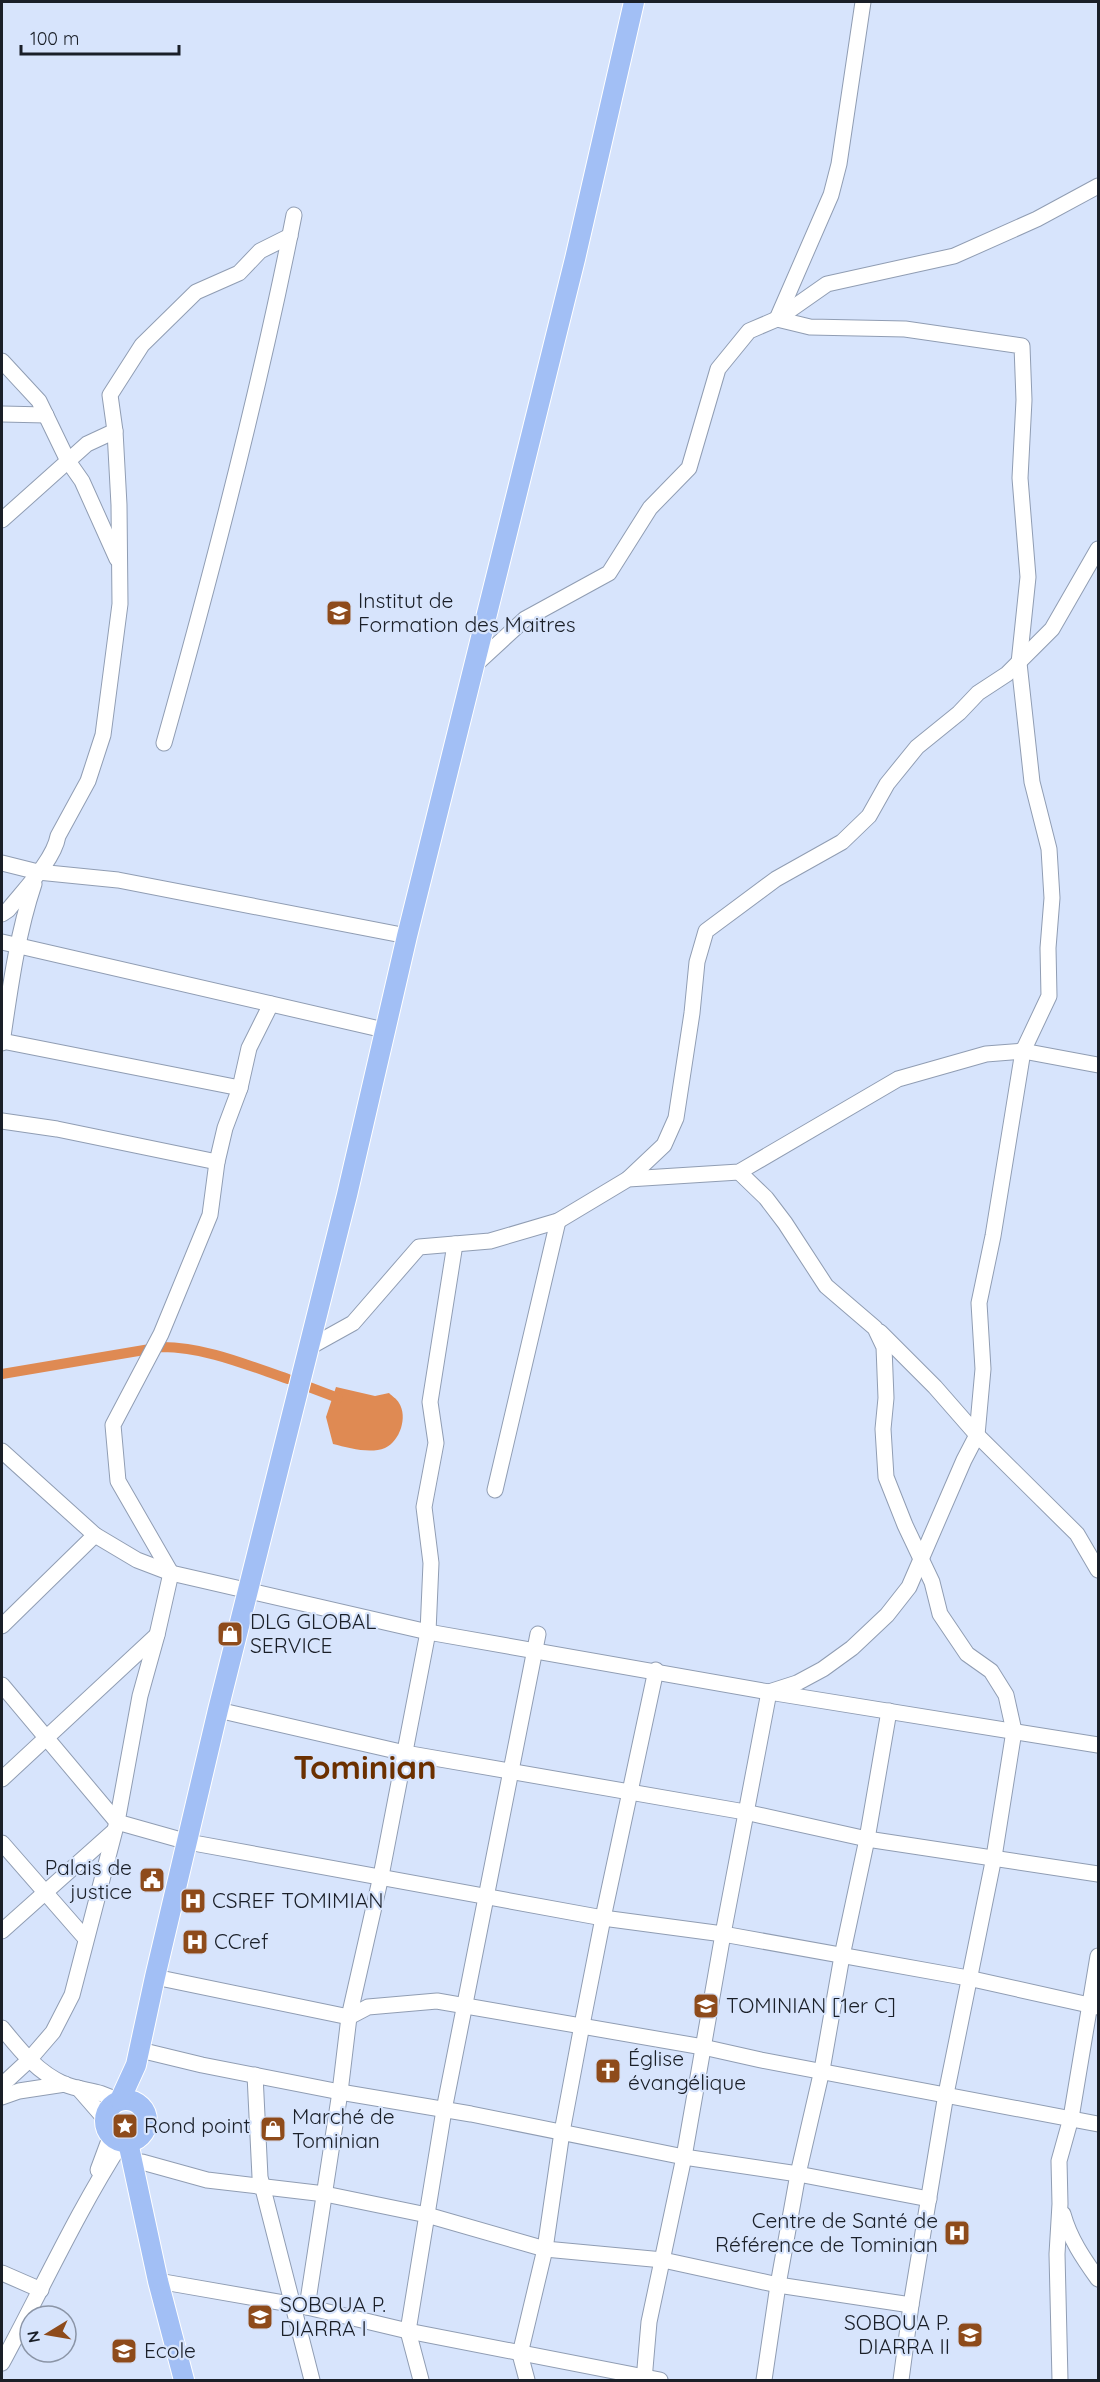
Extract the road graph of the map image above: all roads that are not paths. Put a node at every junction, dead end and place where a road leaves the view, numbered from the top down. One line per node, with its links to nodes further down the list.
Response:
1 (634, 2): 16 (main road)
2 (863, 2): 6 (street)
3 (1098, 186): 6 (street)
4 (294, 215): 5 (street)
5 (290, 236): 10 (street); 17 (street)
6 (777, 319): 15 (street); 16 (street)
7 (2, 361): 9 (street)
8 (2, 414): 9 (street)
9 (46, 415): 11 (street)
10 (115, 431): 11 (street); 14 (street)
11 (68, 461): 12 (street); 14 (street)
12 (2, 520)
13 (1098, 549): 15 (street)
14 (119, 565): 19 (street)
15 (1019, 663): 27 (street); 33 (street)
16 (474, 666): 21 (main road)
17 (164, 743)
18 (2, 863): 19 (street)
19 (38, 872): 20 (street); 21 (street); 23 (street)
20 (2, 914)
21 (407, 936): 25 (main road)
22 (2, 942): 23 (street)
23 (18, 944): 24 (street); 26 (street)
24 (271, 1004): 25 (street); 29 (street)
25 (384, 1030): 37 (main road)
26 (2, 1042): 29 (street)
27 (1023, 1051): 28 (street); 32 (street); 38 (street)
28 (1098, 1065)
29 (240, 1088): 31 (street)
30 (2, 1121): 31 (street)
31 (217, 1162): 44 (street)
32 (739, 1172): 33 (street); 36 (street)
33 (628, 1179): 34 (street)
34 (558, 1221): 35 (street); 40 (street)
35 (455, 1244): 37 (street); 47 (street)
36 (875, 1328): 38 (street); 42 (street)
37 (308, 1348): 45 (main road)
38 (977, 1435): 42 (street); 43 (street)
39 (2, 1451): 41 (street)
40 (495, 1490)
41 (95, 1535): 44 (street); 46 (street)
42 (921, 1558): 53 (street); 56 (street)
43 (1098, 1570)
44 (171, 1573): 45 (street); 49 (street)
45 (248, 1591): 47 (street); 54 (main road)
46 (2, 1626)
47 (428, 1632): 50 (street); 59 (street)
48 (538, 1634): 50 (street)
49 (157, 1635): 57 (street); 64 (street)
50 (535, 1650): 51 (street); 60 (street)
51 (656, 1670): 53 (street); 62 (street)
52 (2, 1685): 57 (street)
53 (769, 1692): 55 (street); 63 (street)
54 (218, 1710): 59 (street); 66 (main road)
55 (889, 1712): 56 (street); 65 (street)
56 (1014, 1731): 58 (street); 68 (street)
57 (46, 1737): 61 (street); 64 (street)
58 (1098, 1745)
59 (405, 1753): 60 (street); 70 (street)
60 (510, 1770): 62 (street); 72 (street)
61 (2, 1779)
62 (630, 1792): 63 (street); 73 (street)
63 (745, 1812): 65 (street); 75 (street)
64 (116, 1827): 66 (street); 71 (street); 76 (street)
65 (867, 1839): 68 (street); 77 (street)
66 (188, 1842): 70 (street); 79 (main road)
67 (2, 1843): 71 (street)
68 (994, 1857): 69 (street); 80 (street)
69 (1098, 1874)
70 (381, 1876): 72 (street); 83 (street)
71 (45, 1891): 74 (street); 76 (street)
72 (486, 1897): 73 (street); 81 (street)
73 (603, 1918): 75 (street); 84 (street)
74 (2, 1931)
75 (723, 1934): 77 (street); 86 (street)
76 (86, 1939): 88 (street)
77 (842, 1956): 80 (street); 89 (street)
78 (1098, 1956): 82 (street)
79 (155, 1977): 83 (street); 87 (main road)
80 (968, 1978): 82 (street); 94 (street)
81 (464, 2006): 83 (street); 84 (street); 98 (street)
82 (1095, 2006): 99 (street)
83 (349, 2017): 93 (street)
84 (582, 2025): 86 (street); 101 (street)
85 (2, 2028): 88 (street)
86 (703, 2047): 89 (street); 103 (street)
87 (138, 2057): 90 (street); 96 (main road); 97 (main road)
88 (28, 2061): 91 (street); 92 (street)
89 (822, 2070): 94 (street); 105 (street)
90 (255, 2075): 93 (street); 106 (street)
91 (2, 2085)
92 (71, 2086): 95 (street); 96 (street); 102 (street)
93 (340, 2092): 98 (street); 108 (street)
94 (946, 2094): 99 (street); 109 (street)
95 (2, 2097)
96 (119, 2101): 97 (main road); 102 (main road)
97 (144, 2110): 102 (main road)
98 (444, 2110): 101 (street); 111 (street)
99 (1071, 2118): 100 (street); 110 (street)
100 (1098, 2124)
101 (562, 2132): 103 (street); 112 (street)
102 (122, 2134): 104 (main road); 107 (main road); 118 (street)
103 (684, 2157): 105 (street); 113 (street)
104 (142, 2162): 106 (street); 107 (main road)
105 (798, 2174): 109 (street); 117 (street)
106 (263, 2186): 108 (street); 119 (street)
107 (140, 2189): 116 (main road)
108 (325, 2194): 111 (street); 119 (street)
109 (930, 2199): 120 (street)
110 (1060, 2204): 115 (street); 132 (street)
111 (427, 2215): 112 (street); 121 (street)
112 (545, 2248): 113 (street); 122 (street)
113 (663, 2260): 117 (street); 124 (street)
114 (2, 2273): 118 (street)
115 (1098, 2279)
116 (158, 2281): 119 (street); 125 (main road)
117 (778, 2285): 120 (street); 130 (street)
118 (41, 2290): 123 (street)
119 (300, 2305): 121 (street); 126 (street)
120 (911, 2305): 131 (street)
121 (408, 2331): 122 (street); 127 (street)
122 (520, 2354): 124 (street); 128 (street)
123 (2, 2363)
124 (644, 2379): 129 (street)
125 (184, 2380)
126 (312, 2380)
127 (421, 2380)
128 (527, 2380)
129 (660, 2380)
130 (764, 2380)
131 (901, 2380)
132 (1060, 2380)

